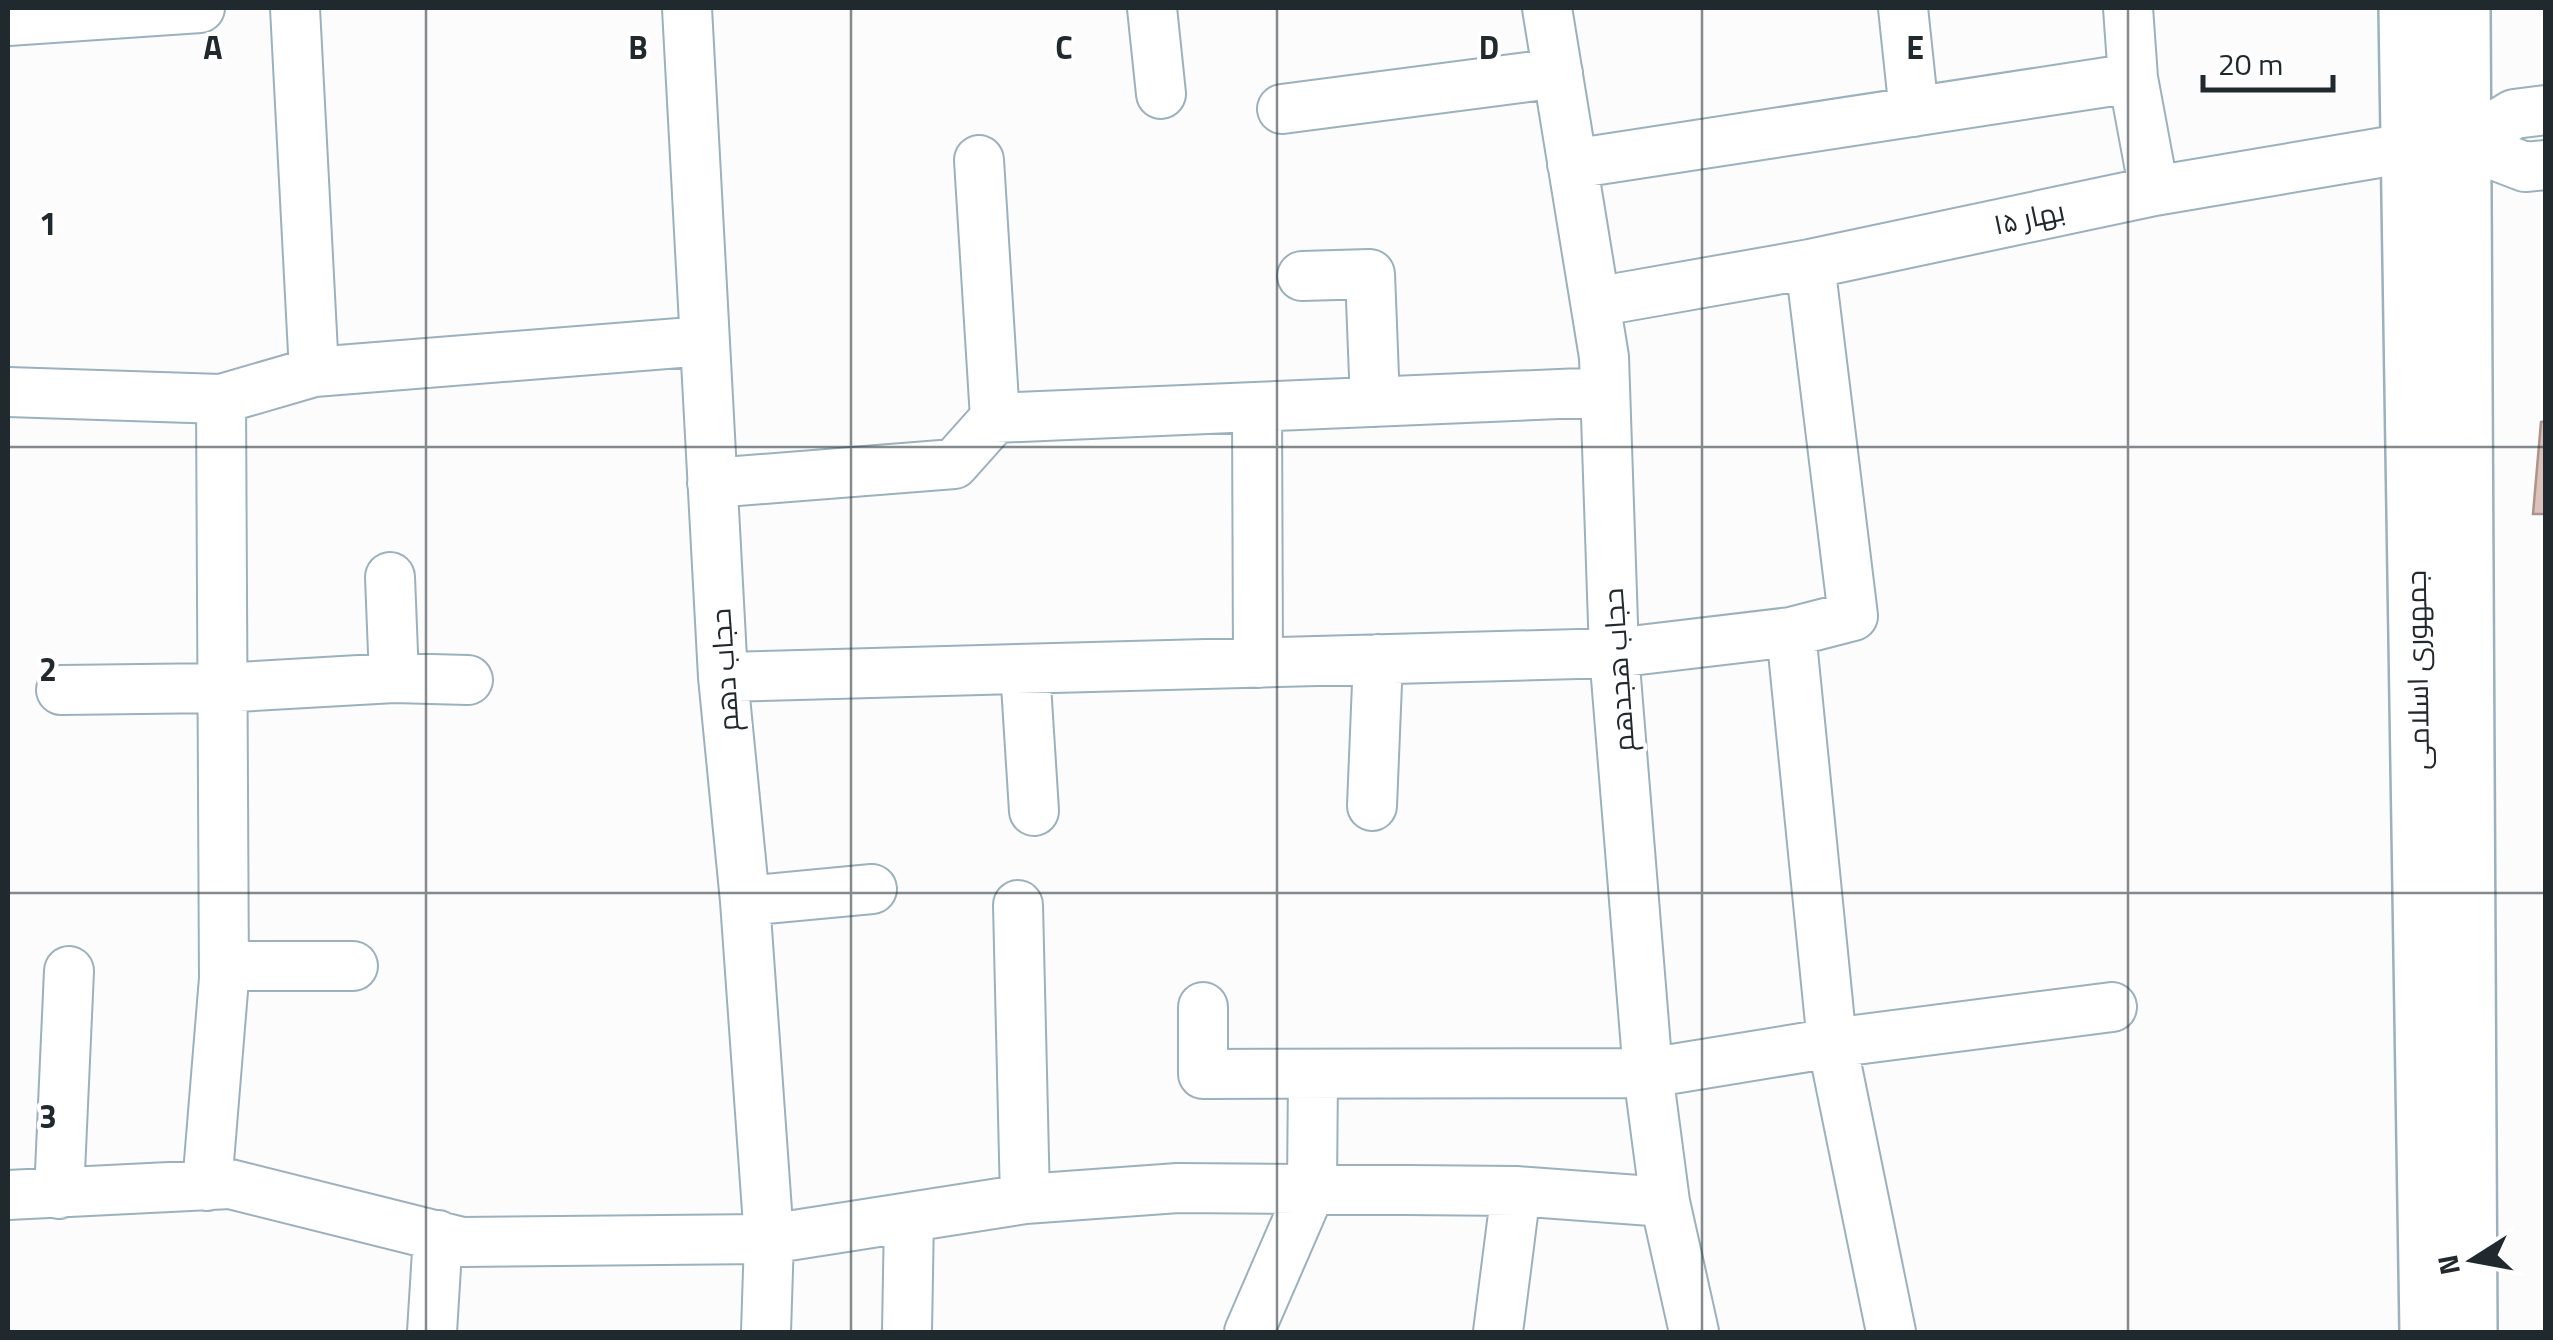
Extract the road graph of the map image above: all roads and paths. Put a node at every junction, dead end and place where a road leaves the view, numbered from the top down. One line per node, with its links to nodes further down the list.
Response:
1 (200, 8): 10 (street)
2 (296, 8): 27 (street)
3 (687, 8): 26 (street, حجاب دهم)
4 (1152, 8): 13 (street)
5 (1547, 8): 11 (street, حجاب هجدهم)
6 (1903, 8): 16 (street)
7 (2128, 8): 12 (street)
8 (2407, 8): 18 (street, جمهوری اسلامی)
9 (2462, 8): 17 (street, جمهوری اسلامی)
10 (8, 21)
11 (1558, 73): 14 (street); 20 (street, حجاب هجدهم)
12 (2133, 78): 16 (street); 22 (street)
13 (1161, 94)
14 (1282, 109)
15 (2546, 110): 17 (street)
16 (1914, 112): 20 (street)
17 (2465, 144): 18 (street, بهار ۱۵); 21 (street); 77 (street, جمهوری اسلامی)
18 (2408, 148): 22 (street, بهار ۱۵); 76 (street, جمهوری اسلامی)
19 (978, 160): 33 (street)
20 (1572, 164): 25 (street, حجاب هجدهم)
21 (2546, 165)
22 (2154, 190): 23 (street, بهار ۱۵)
23 (1810, 264): 25 (street, بهار ۱۵); 36 (street)
24 (1302, 276): 31 (street)
25 (1595, 302): 29 (street, حجاب هجدهم)
26 (704, 341): 27 (street); 34 (street, حجاب دهم)
27 (314, 372): 30 (street)
28 (8, 392): 30 (street)
29 (1605, 392): 31 (street); 37 (street, حجاب هجدهم)
30 (220, 400): 44 (street)
31 (1375, 402): 32 (street)
32 (1256, 407): 33 (street); 39 (street)
33 (995, 418): 34 (street)
34 (712, 483): 41 (street, حجاب دهم)
35 (390, 578): 42 (street)
36 (1791, 632): 37 (street); 56 (street)
37 (1614, 653): 38 (street); 58 (street, حجاب هجدهم)
38 (1378, 659): 39 (street); 46 (street)
39 (1258, 663): 40 (street)
40 (1025, 669): 41 (street); 47 (street)
41 (723, 677): 49 (street, حجاب دهم)
42 (394, 678): 43 (street); 44 (street)
43 (468, 680)
44 (220, 688): 45 (street); 53 (street)
45 (61, 690)
46 (1372, 806)
47 (1034, 811)
48 (872, 889): 49 (street)
49 (745, 900): 68 (street, حجاب دهم)
50 (1018, 905): 64 (street)
51 (353, 966): 53 (street)
52 (70, 971): 62 (street)
53 (224, 984): 59 (street)
54 (1203, 1006): 57 (street)
55 (2112, 1007): 56 (street)
56 (1832, 1043): 58 (street); 75 (street)
57 (1313, 1074): 58 (street); 60 (street)
58 (1648, 1074): 65 (street, حجاب هجدهم)
59 (207, 1186): 62 (street); 67 (street)
60 (1312, 1187): 61 (street); 64 (street); 72 (street)
61 (1516, 1191): 65 (street); 73 (street)
62 (59, 1194): 63 (street)
63 (8, 1195)
64 (1025, 1199): 66 (street)
65 (1664, 1202): 74 (street, حجاب هجدهم)
66 (909, 1217): 68 (street); 71 (street)
67 (438, 1235): 68 (street); 69 (street)
68 (769, 1239): 70 (street, حجاب دهم)
69 (432, 1332)
70 (766, 1332)
71 (907, 1332)
72 (1250, 1332)
73 (1498, 1332)
74 (1694, 1332)
75 (1891, 1332)
76 (2428, 1332)
77 (2469, 1332)

